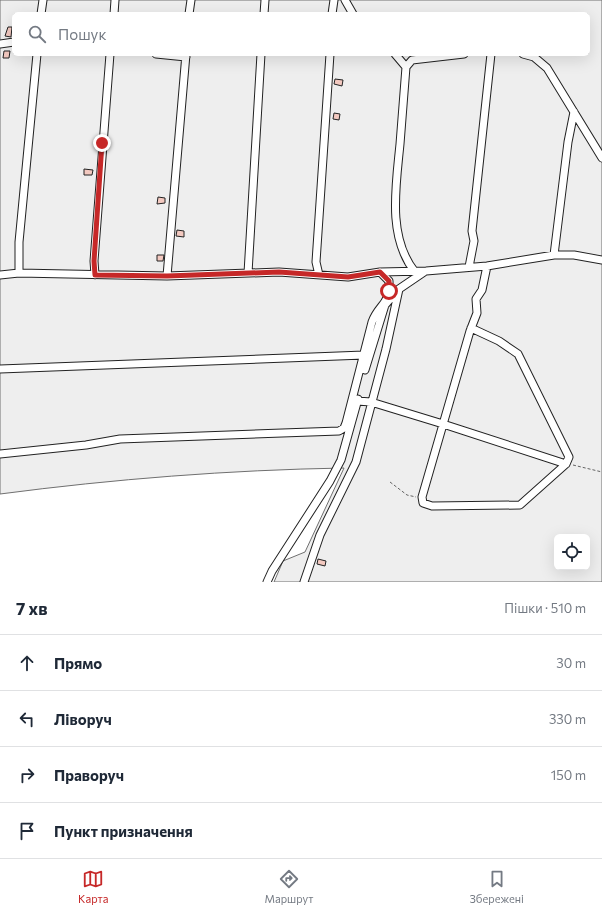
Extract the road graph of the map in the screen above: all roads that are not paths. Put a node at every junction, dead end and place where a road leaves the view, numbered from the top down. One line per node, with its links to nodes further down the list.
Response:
1 (43, 0): 7 (street)
2 (115, 0): 8 (street)
3 (191, 0): 9 (street)
4 (265, 0): 10 (street)
5 (334, 0): 11 (street)
6 (345, 0): 12 (street)
7 (41, 12)
8 (114, 12)
9 (190, 12)
10 (264, 12)
11 (332, 12)
12 (352, 12)
13 (12, 42): 14 (street)
14 (0, 44)
15 (37, 56): 34 (street)
16 (110, 56): 37 (street)
17 (186, 56): 39 (street)
18 (261, 56): 35 (street)
19 (330, 56): 38 (street)
20 (397, 56): 24 (street)
21 (447, 56): 24 (street)
22 (491, 56): 30 (street)
23 (530, 56): 25 (street)
24 (406, 67): 33 (street)
25 (574, 112): 26 (street); 27 (street)
26 (602, 158)
27 (554, 255): 28 (street); 29 (street)
28 (602, 260)
29 (486, 266): 30 (street); 42 (street)
30 (469, 267): 31 (street)
31 (426, 271): 33 (street); 40 (street)
32 (380, 272): 33 (street); 38 (street); 41 (street)
33 (415, 272)
34 (19, 273): 36 (street); 37 (street)
35 (248, 273): 38 (street); 39 (street)
36 (0, 275)
37 (95, 275): 39 (street)
38 (319, 275)
39 (167, 276)
40 (399, 289): 41 (street); 46 (street)
41 (385, 305): 43 (street); 45 (street)
42 (471, 328): 47 (street); 49 (street)
43 (364, 354): 44 (street); 48 (street)
44 (0, 369)
45 (357, 401): 46 (street); 50 (street)
46 (372, 402): 47 (street); 51 (street)
47 (443, 424): 49 (street); 49 (street)
48 (0, 454)
49 (566, 464)
50 (267, 582)
51 (304, 582)

